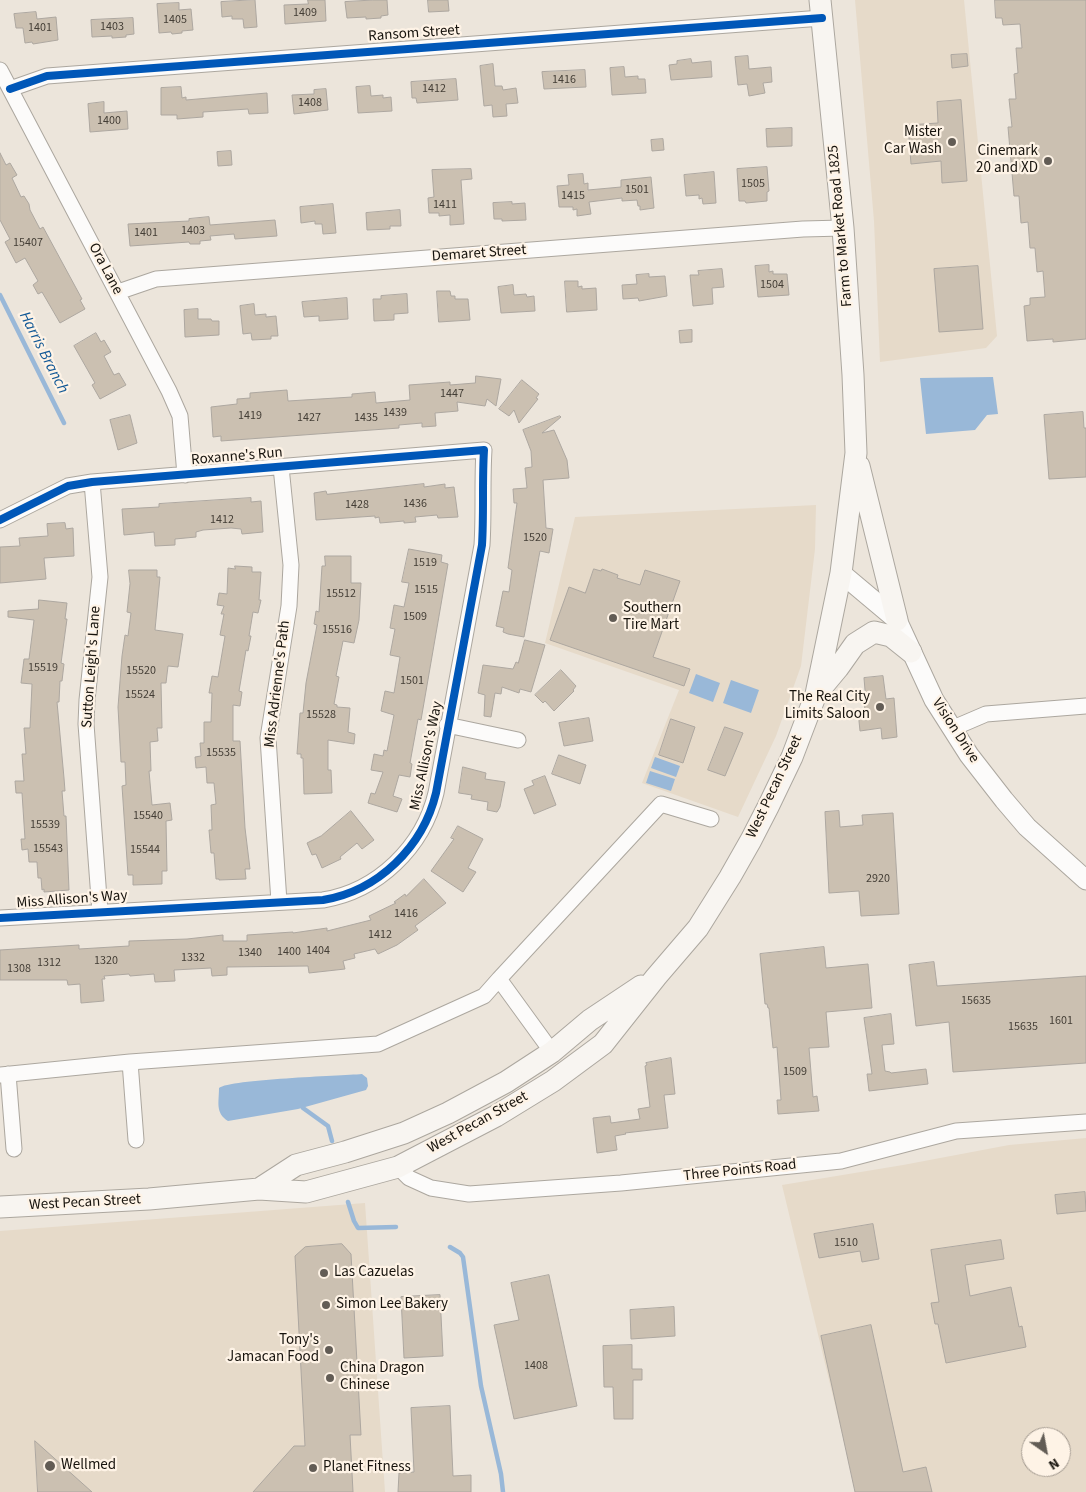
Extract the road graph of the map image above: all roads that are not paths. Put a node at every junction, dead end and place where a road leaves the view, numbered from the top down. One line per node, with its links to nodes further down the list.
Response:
1 (821, 9): 3 (street, Ransom Street); 4 (main road, Farm to Market Road 1825)
2 (0, 70): 3 (street, Ora Lane)
3 (10, 89): 5 (street, Ora Lane)
4 (843, 228): 5 (street, Demaret Street); 7 (main road, Farm to Market Road 1825)
5 (118, 292): 9 (street, Ora Lane)
6 (484, 450): 8 (street, Roxanne's Run); 17 (street, Miss Allison's Way)
7 (856, 453): 12 (main road, West Pecan Street); 13 (main road)
8 (281, 467): 9 (street, Roxanne's Run); 22 (street, Miss Adrienne's Path)
9 (186, 475): 10 (street, Roxanne's Run)
10 (92, 482): 11 (street, Roxanne's Run); 23 (street, Sutton Leigh's Lane)
11 (0, 520)
12 (841, 574): 13 (street, Vision Drive); 15 (main road, West Pecan Street)
13 (897, 620): 14 (street, Vision Drive)
14 (911, 652): 15 (main road); 18 (street, Vision Drive)
15 (816, 694): 25 (main road, West Pecan Street)
16 (1086, 706): 18 (street)
17 (447, 726): 19 (street); 22 (street, Miss Allison's Way)
18 (951, 729): 21 (street, Vision Drive)
19 (518, 740)
20 (711, 819): 26 (street)
21 (1086, 880)
22 (279, 902): 23 (street, Miss Allison's Way)
23 (100, 912): 24 (street, Miss Allison's Way)
24 (0, 918)
25 (656, 976): 27 (main road, West Pecan Street); 33 (main road, West Pecan Street)
26 (500, 979): 27 (street); 28 (street)
27 (552, 1052): 34 (main road, West Pecan Street)
28 (130, 1062): 29 (street); 31 (street)
29 (4, 1075): 32 (street)
30 (1086, 1122): 33 (street, Three Points Road)
31 (136, 1140)
32 (14, 1149)
33 (398, 1167): 34 (main road, West Pecan Street)
34 (259, 1189): 35 (main road, West Pecan Street)
35 (0, 1207)

